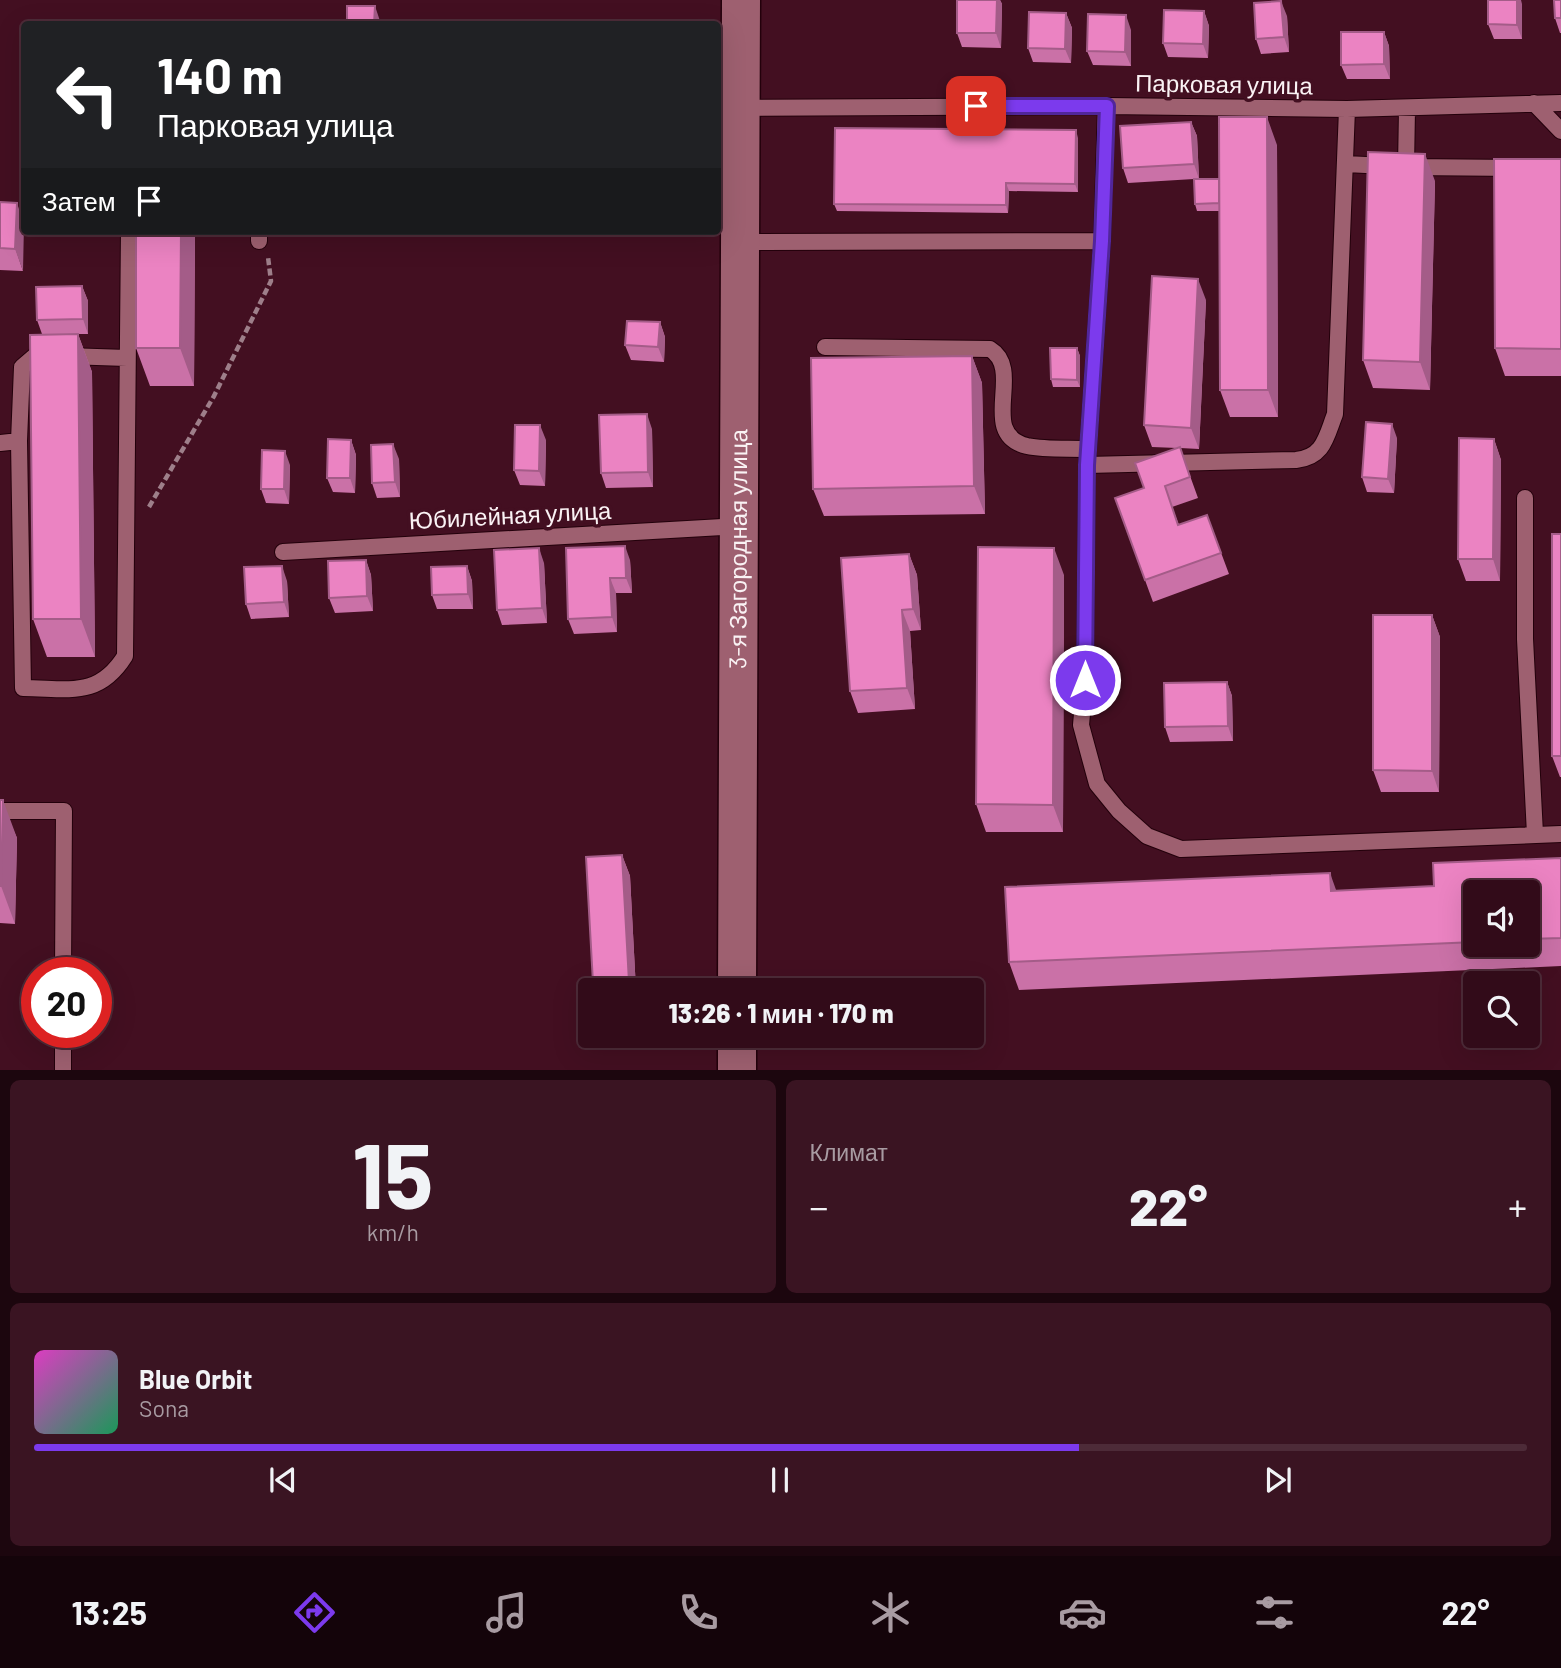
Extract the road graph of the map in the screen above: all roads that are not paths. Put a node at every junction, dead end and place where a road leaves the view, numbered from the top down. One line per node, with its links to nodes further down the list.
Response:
1 (741, 0): 5 (main road, 3-я Загородная улица)
2 (1534, 103): 3 (lane, Парковая улица); 6 (lane, Парковая улица); 8 (lane)
3 (1561, 103)
4 (1107, 106): 5 (lane, Парковая улица); 7 (lane, Парковая улица); 13 (lane)
5 (729, 108): 14 (main road, 3-я Загородная улица)
6 (1407, 108): 7 (lane, Парковая улица); 10 (lane)
7 (1347, 109): 9 (lane)
8 (1561, 131)
9 (1345, 164): 10 (lane); 19 (lane)
10 (1406, 167): 11 (lane)
11 (1535, 168)
12 (129, 235): 16 (lane)
13 (1102, 241): 14 (lane); 19 (lane)
14 (739, 242): 21 (main road, 3-я Загородная улица)
15 (825, 347): 19 (lane)
16 (127, 358): 17 (lane); 17 (lane)
17 (19, 441): 18 (lane)
18 (0, 443)
19 (1087, 457): 24 (lane)
20 (1525, 498): 24 (lane)
21 (740, 526): 22 (lane, Юбилейная улица); 27 (main road, 3-я Загородная улица)
22 (283, 552)
23 (0, 811): 26 (lane)
24 (1535, 834): 25 (lane)
25 (1561, 834)
26 (63, 957)
27 (737, 978)
28 (63, 1048): 30 (lane)
29 (737, 1048): 31 (main road)
30 (63, 1069)
31 (737, 1069)

